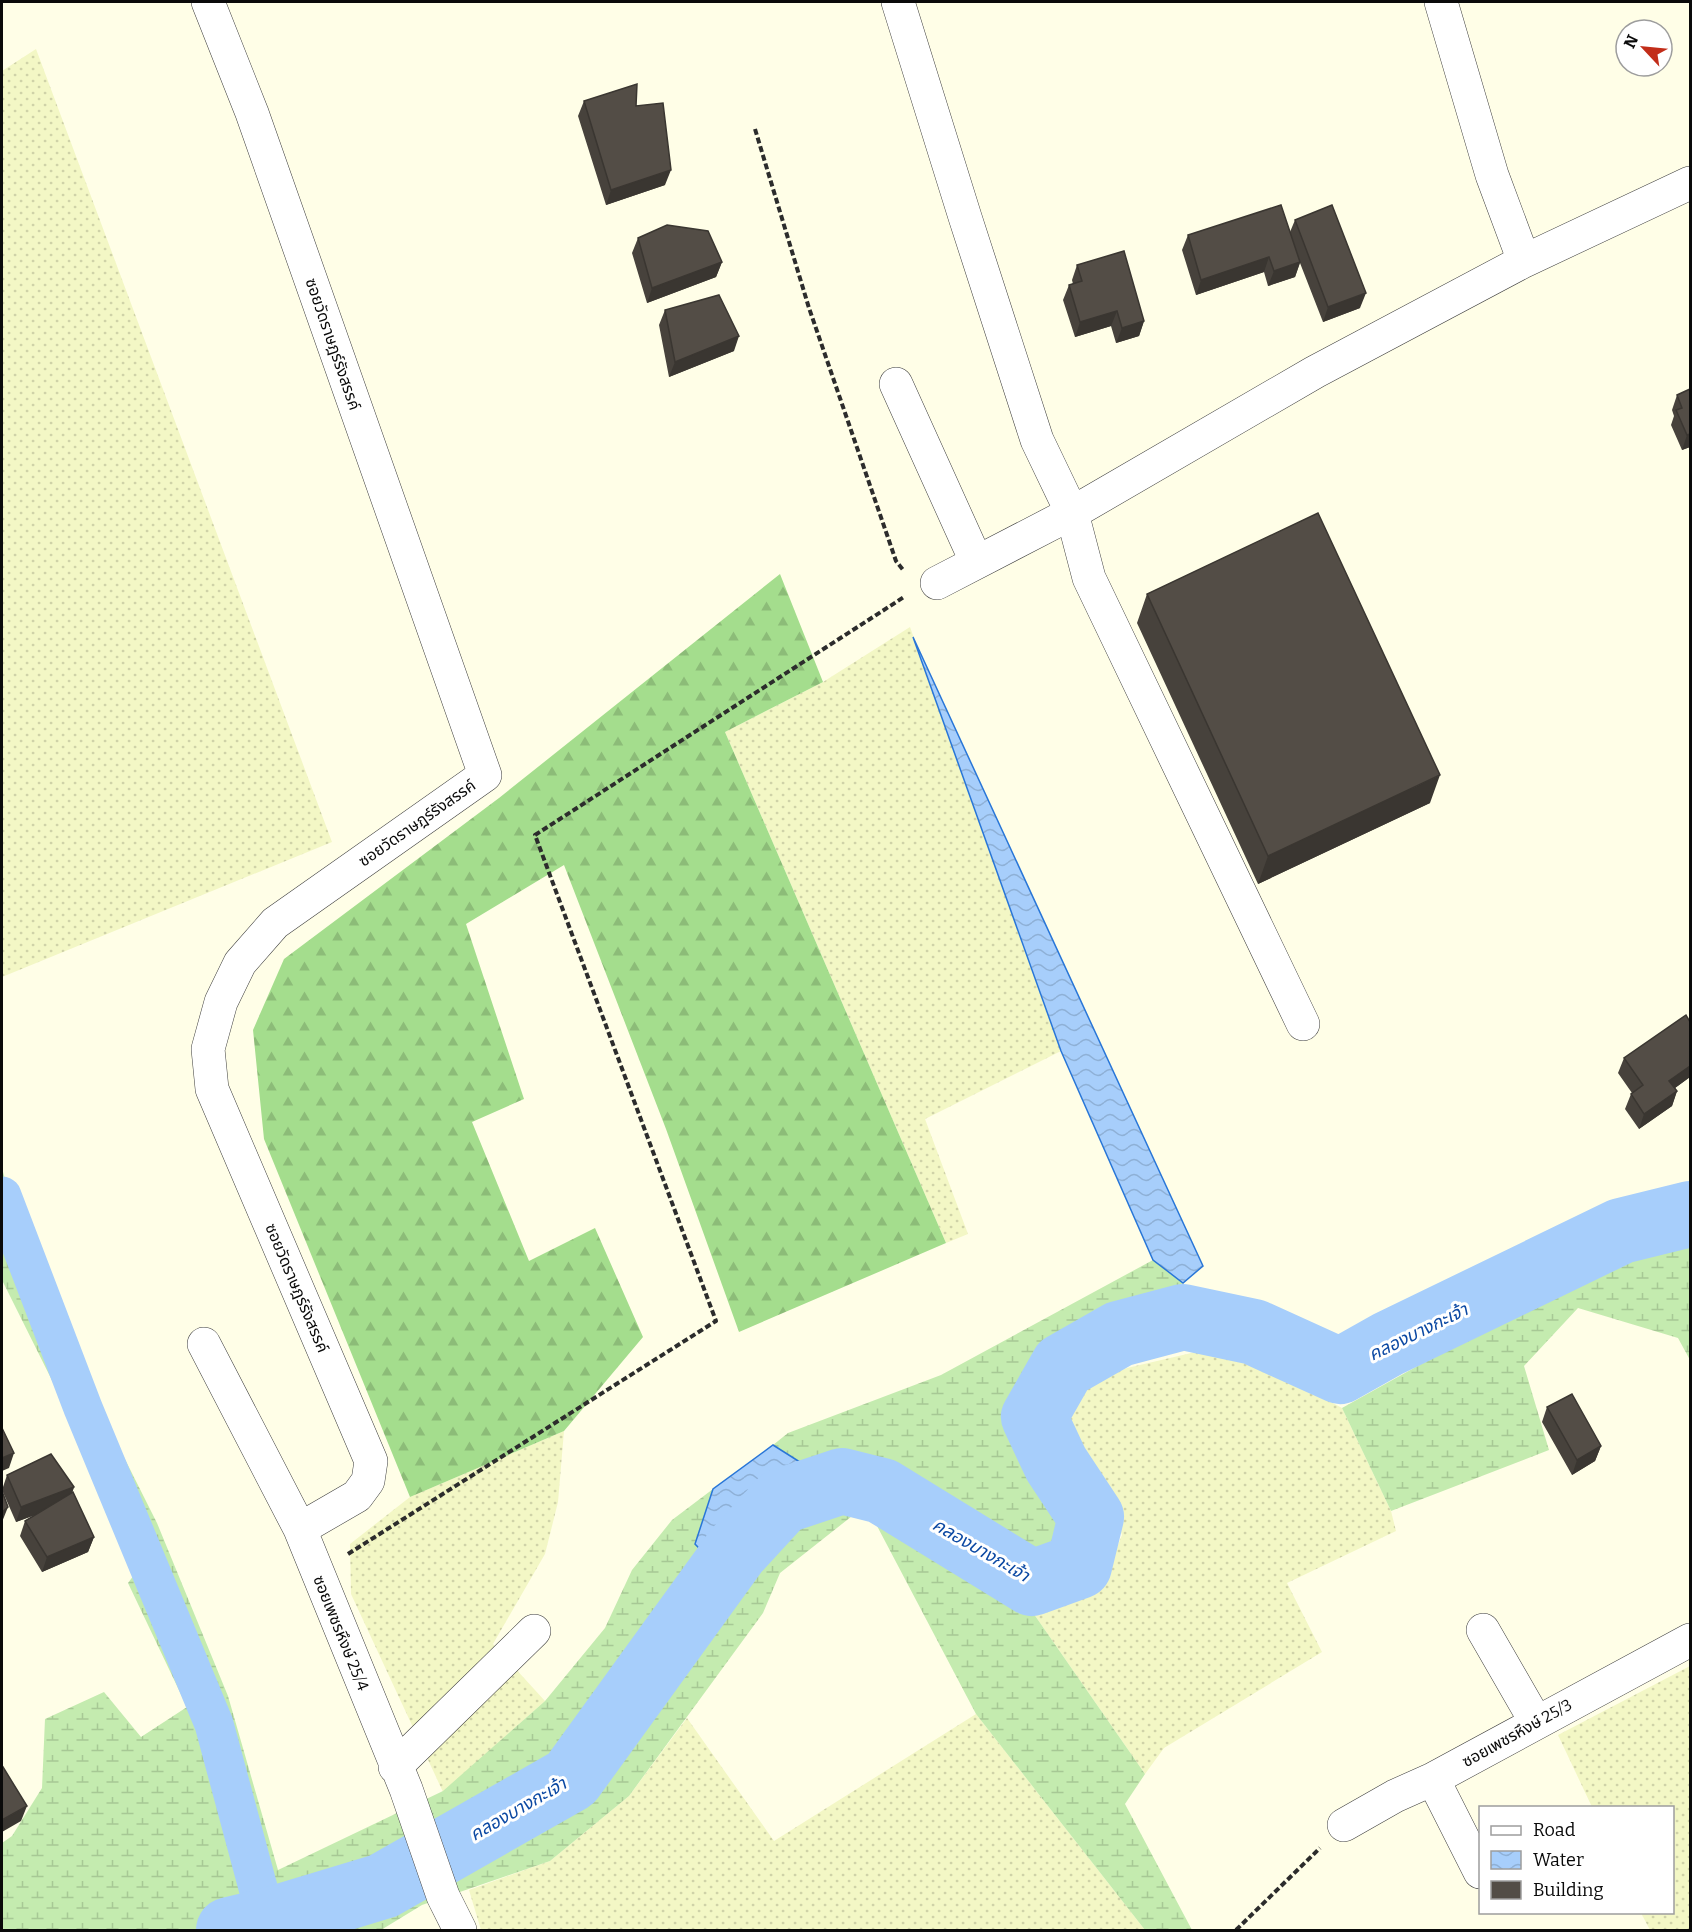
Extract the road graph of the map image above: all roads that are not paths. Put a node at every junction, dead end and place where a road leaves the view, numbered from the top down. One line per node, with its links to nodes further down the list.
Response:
1 (208, 2): 12 (street, ซอยวัดราษฎร์รังสรรค์)
2 (898, 2): 7 (street)
3 (1441, 2): 5 (street)
4 (1690, 183): 5 (street)
5 (1524, 261): 7 (street)
6 (896, 384): 8 (street)
7 (1072, 513): 8 (street); 10 (street)
8 (976, 561): 9 (street)
9 (919, 585)
10 (1303, 1024)
11 (204, 1344): 12 (street, ซอยเพชรหึงษ์ 25/4)
12 (300, 1529): 17 (street, ซอยเพชรหึงษ์ 25/4)
13 (1483, 1630): 16 (street)
14 (534, 1631): 17 (street)
15 (1690, 1640): 16 (street, ซอยเพชรหึงษ์ 25/3)
16 (1536, 1722): 18 (street, ซอยเพชรหึงษ์ 25/3)
17 (400, 1778): 21 (street, ซอยเพชรหึงษ์ 25/4)
18 (1433, 1779): 19 (street, ซอยเพชรหึงษ์ 25/3); 20 (street)
19 (1344, 1825)
20 (1479, 1870)
21 (460, 1930)

